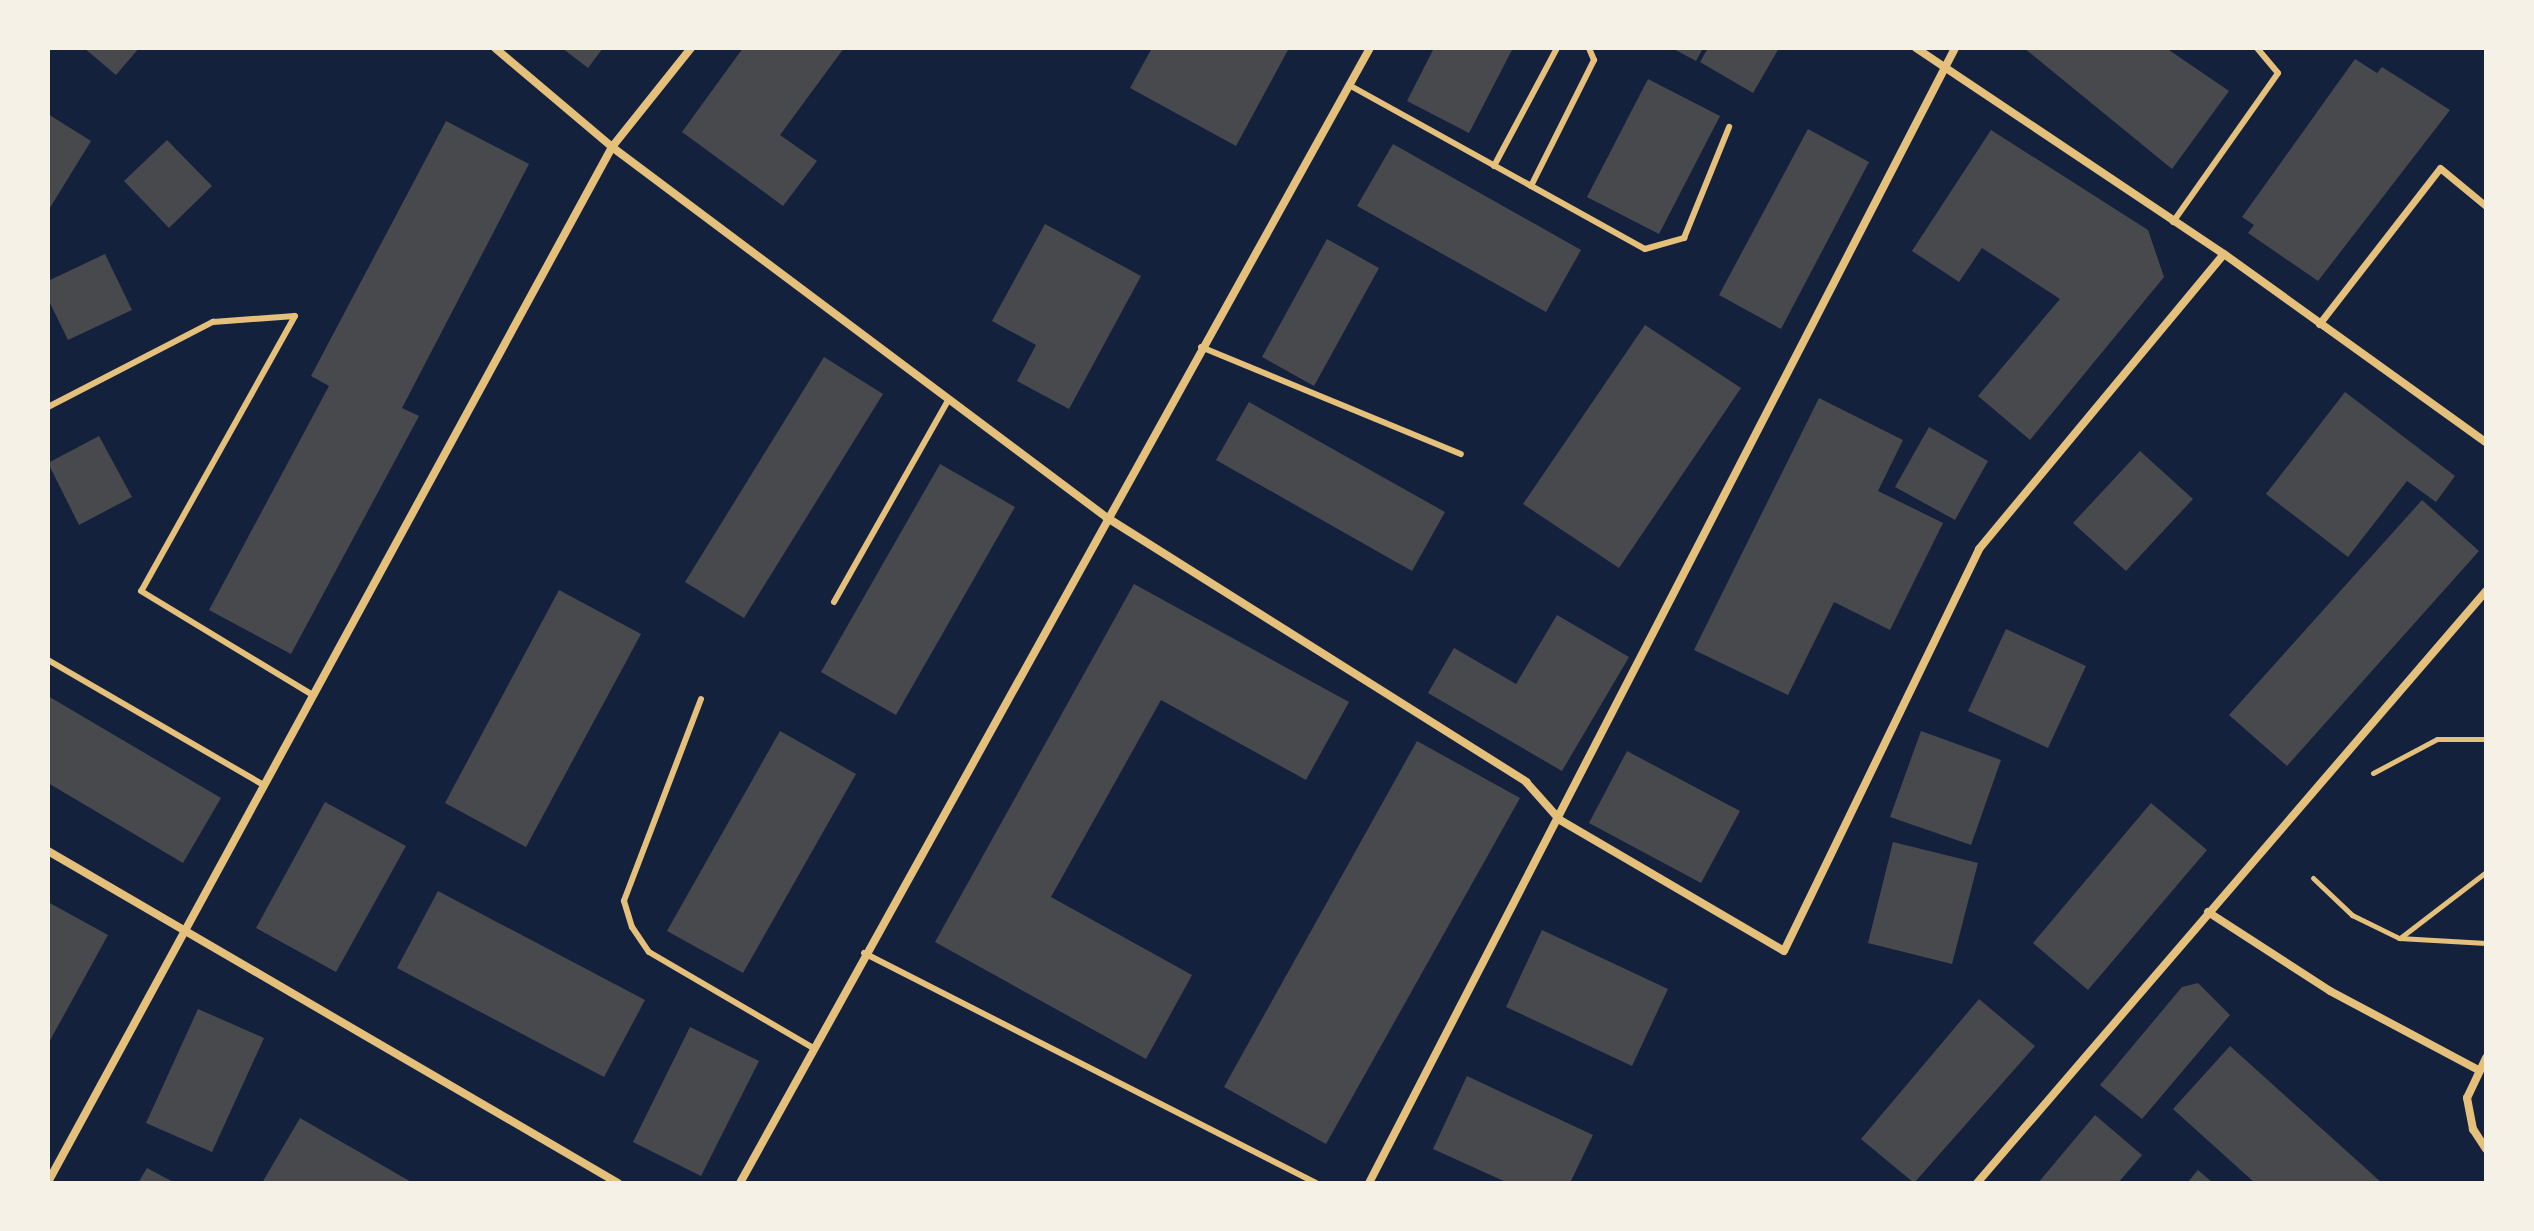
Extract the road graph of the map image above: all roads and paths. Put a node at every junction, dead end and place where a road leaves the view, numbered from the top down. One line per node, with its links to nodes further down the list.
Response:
1 (495, 48): 12 (street)
2 (691, 48): 12 (street)
3 (1370, 48): 10 (street)
4 (1557, 48): 13 (lane)
5 (1589, 48): 14 (lane)
6 (1916, 48): 9 (street)
7 (1955, 48): 9 (street)
8 (2257, 48): 16 (lane)
9 (1944, 69): 16 (street); 33 (street)
10 (1349, 85): 13 (lane); 19 (street)
11 (1729, 127): 14 (lane)
12 (612, 147): 20 (street); 28 (street)
13 (1494, 166): 14 (lane)
14 (1531, 186)
15 (2486, 206): 18 (street)
16 (2173, 222): 17 (street)
17 (2224, 254): 18 (street); 33 (street)
18 (2319, 324): 22 (street)
19 (1201, 347): 23 (lane); 24 (street)
20 (949, 399): 24 (street); 26 (lane)
21 (48, 407): 28 (lane)
22 (2486, 442)
23 (1461, 454)
24 (1106, 517): 33 (street); 41 (street)
25 (2486, 591): 37 (street)
26 (834, 602)
27 (48, 660): 32 (lane)
28 (313, 695): 32 (street)
29 (701, 699): 42 (lane)
30 (2486, 739): 31 (path)
31 (2373, 773)
32 (264, 785): 38 (street)
33 (1560, 820): 50 (street)
34 (48, 851): 38 (street)
35 (2486, 872): 39 (path)
36 (2313, 878): 39 (path)
37 (2208, 912): 44 (street); 51 (street)
38 (186, 928): 46 (street); 47 (street)
39 (2399, 938): 40 (path)
40 (2486, 943)
41 (864, 953): 42 (street); 49 (lane)
42 (813, 1048): 48 (street)
43 (2486, 1058): 44 (street)
44 (2477, 1069): 45 (street)
45 (2486, 1149)
46 (48, 1182)
47 (618, 1183)
48 (740, 1183)
49 (1316, 1183)
50 (1369, 1183)
51 (1977, 1183)

